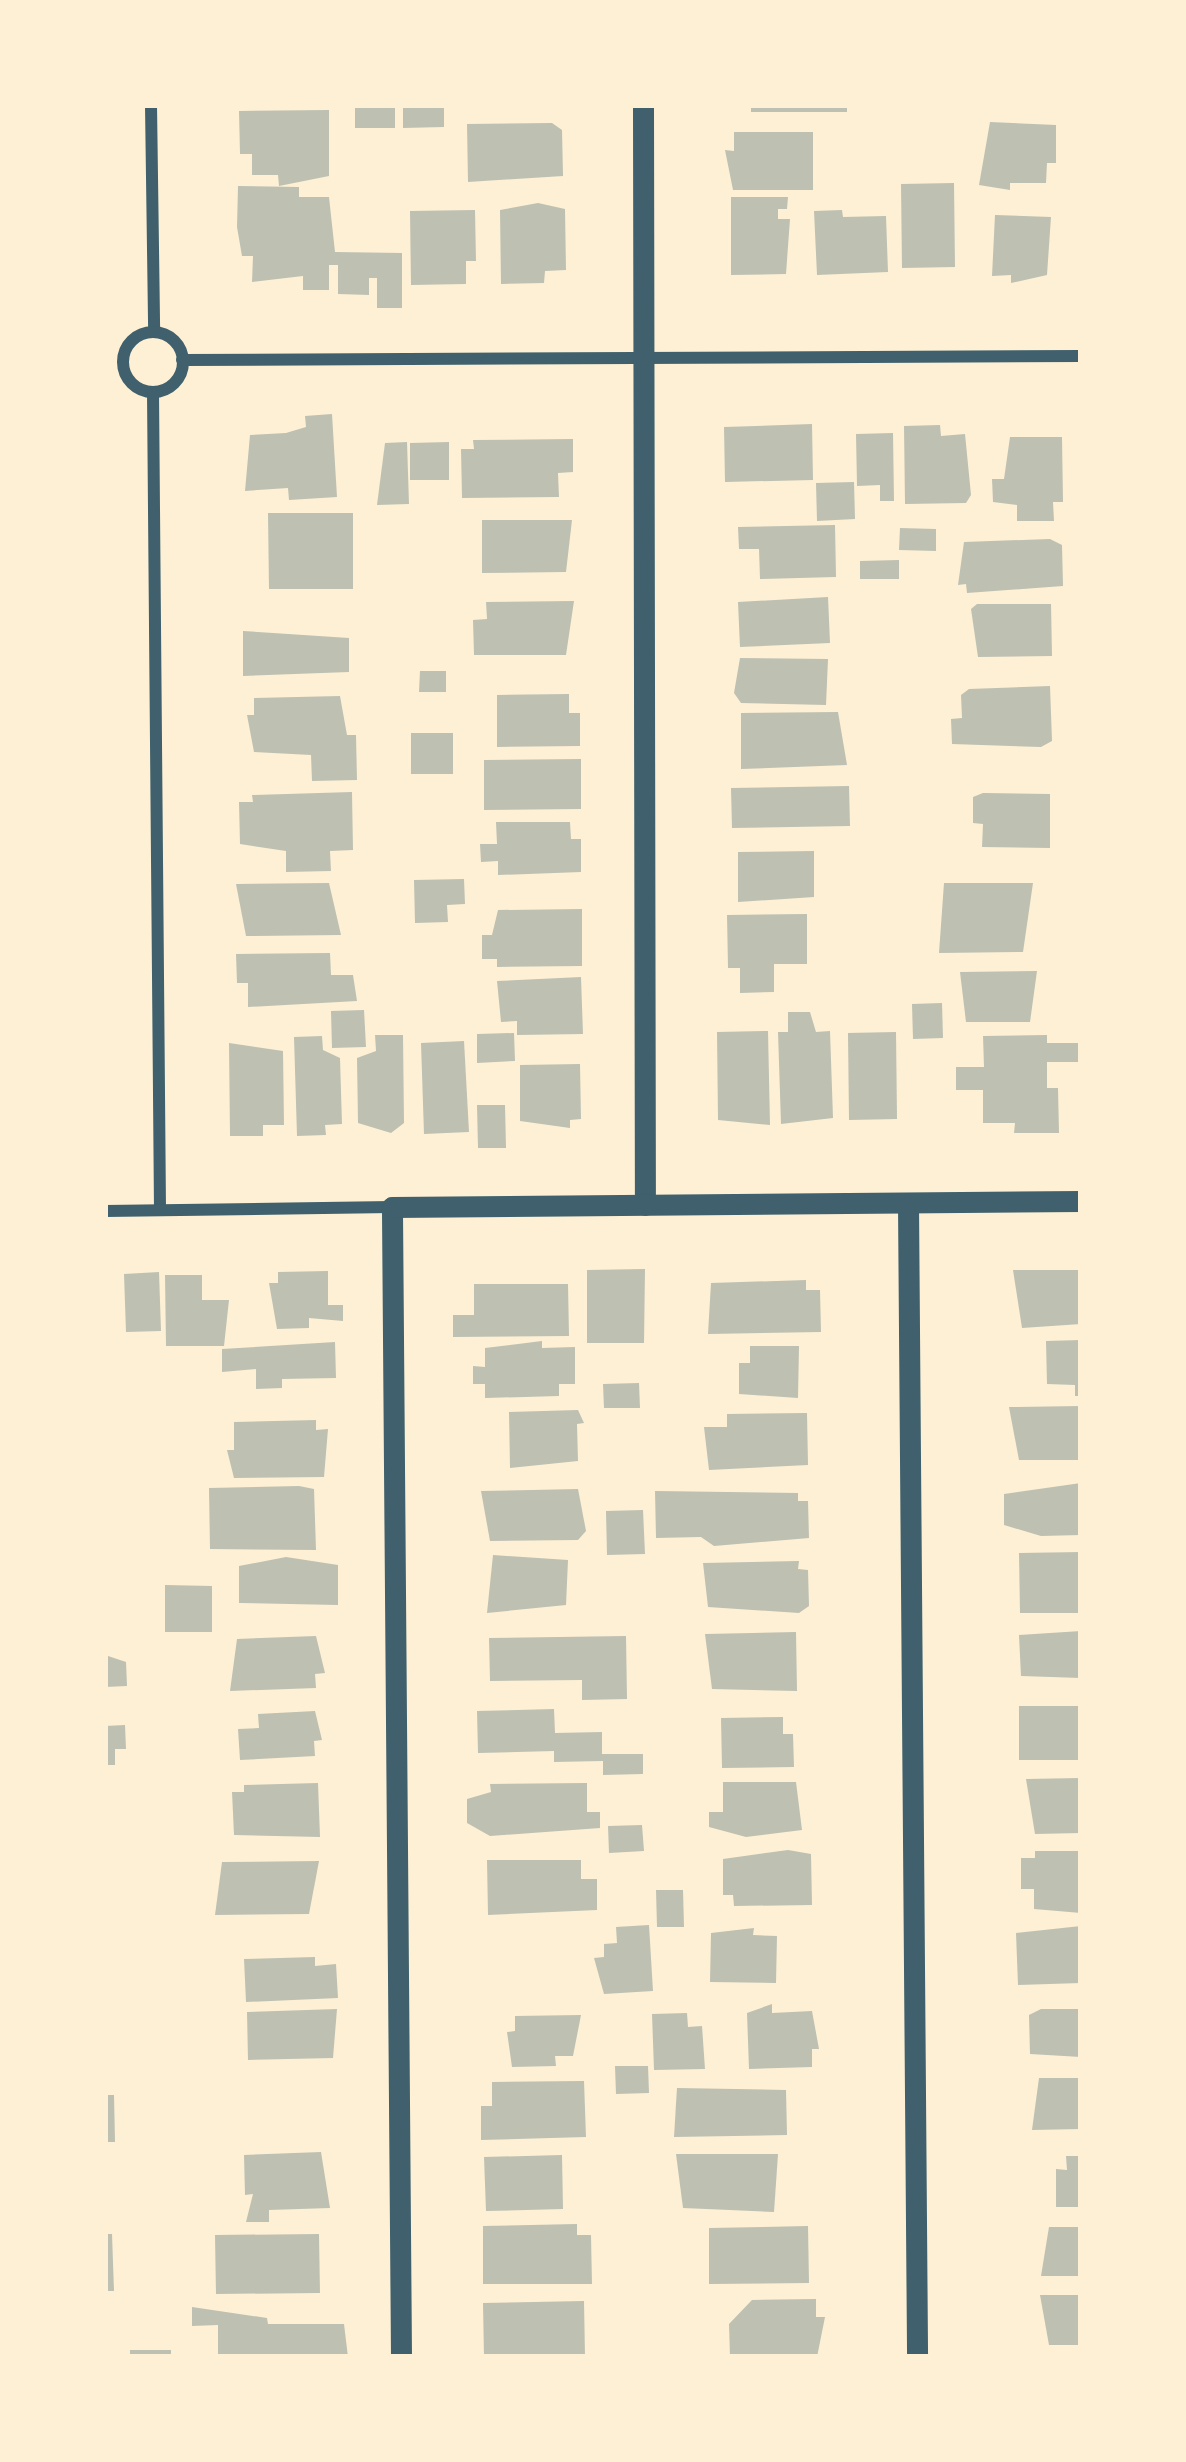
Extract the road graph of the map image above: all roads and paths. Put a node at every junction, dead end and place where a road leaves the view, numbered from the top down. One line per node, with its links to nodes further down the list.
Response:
1 (151, 105): 3 (street)
2 (643, 105): 4 (street)
3 (154, 332): 6 (street); 8 (street)
4 (644, 356): 5 (street); 6 (street); 12 (street)
5 (1081, 356)
6 (182, 360): 9 (street)
7 (105, 362): 8 (street)
8 (123, 362): 9 (street)
9 (153, 392): 15 (street)
10 (1081, 1201): 11 (street)
11 (908, 1203): 12 (street); 17 (street)
12 (645, 1205): 13 (street)
13 (392, 1207): 15 (street); 16 (street)
14 (105, 1210): 15 (street)
15 (160, 1210)
16 (401, 2357)
17 (917, 2357)

